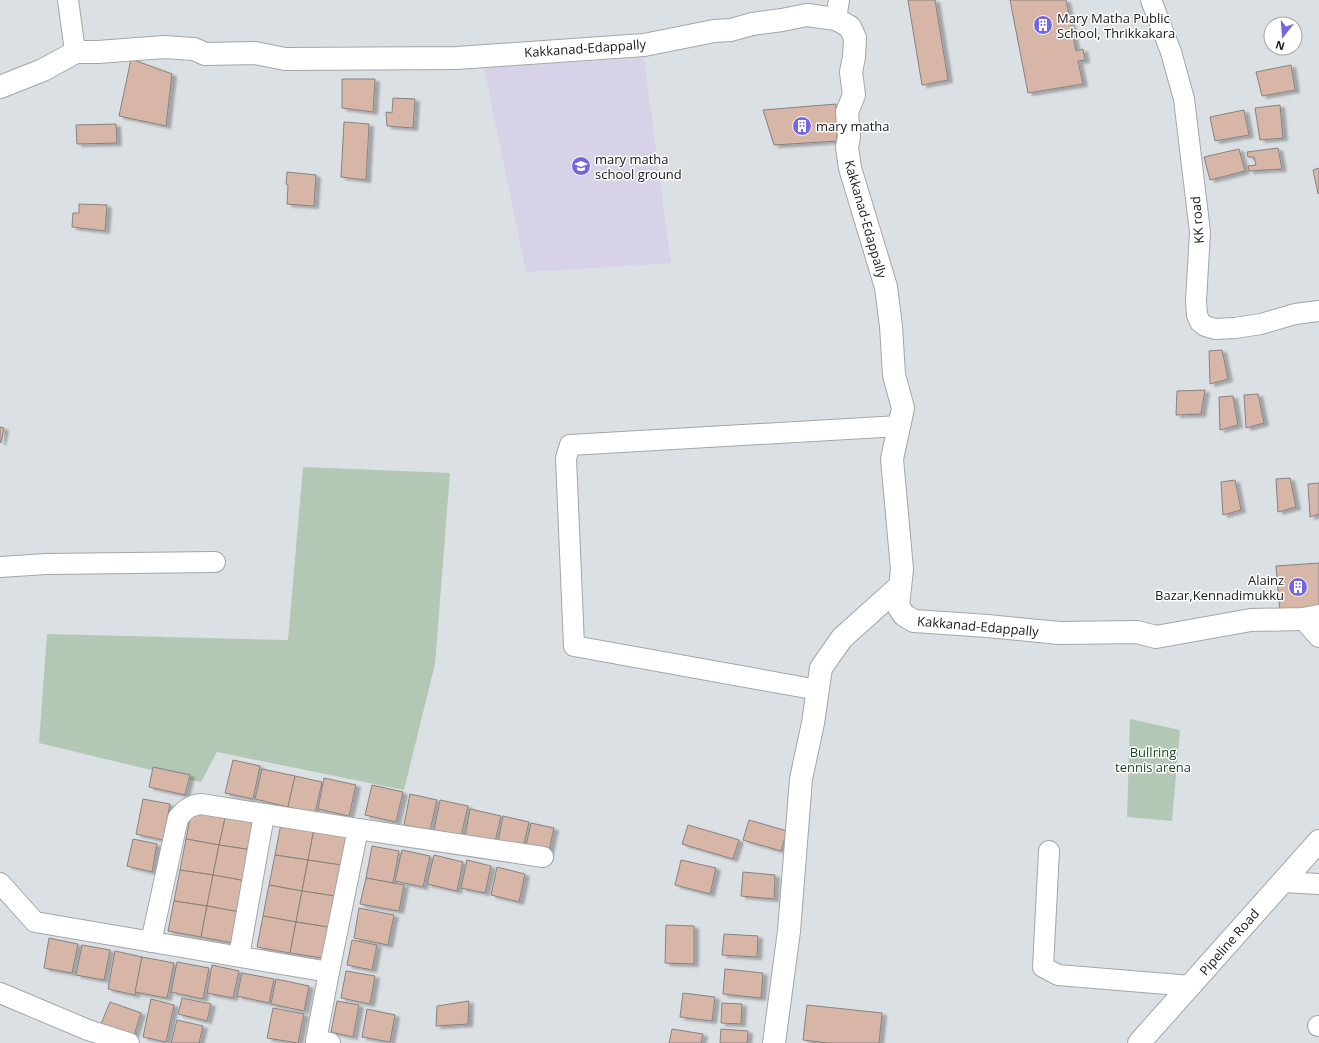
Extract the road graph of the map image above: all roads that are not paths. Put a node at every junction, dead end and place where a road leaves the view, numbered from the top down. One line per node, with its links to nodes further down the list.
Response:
1 (68, 0): 4 (street)
2 (1151, 0): 6 (street, KK road)
3 (837, 10): 4 (street, Kakkanad-Edappally); 7 (street, Kakkanad-Edappally)
4 (76, 52): 5 (street, Kakkanad-Edappally)
5 (0, 87)
6 (1319, 311)
7 (899, 426): 10 (street, Kakkanad-Edappally); 13 (street)
8 (215, 562): 9 (street)
9 (0, 567)
10 (900, 586): 11 (street, Kakkanad-Edappally); 13 (street)
11 (1311, 618): 12 (street)
12 (1319, 637)
13 (818, 690): 30 (street)
14 (264, 815): 15 (street); 22 (street); 23 (street)
15 (358, 829): 18 (street); 24 (street)
16 (1319, 841): 19 (street, Pipeline Road)
17 (1049, 851): 25 (street)
18 (543, 856)
19 (1282, 882): 21 (street); 25 (street, Pipeline Road)
20 (0, 883): 22 (street)
21 (1319, 884)
22 (151, 942): 23 (street)
23 (239, 956): 24 (street)
24 (328, 972): 29 (street)
25 (1191, 986): 31 (street, Pipeline Road)
26 (0, 993): 27 (street)
27 (87, 1037): 28 (street)
28 (129, 1043)
29 (330, 1043)
30 (774, 1043)
31 (1139, 1043)

